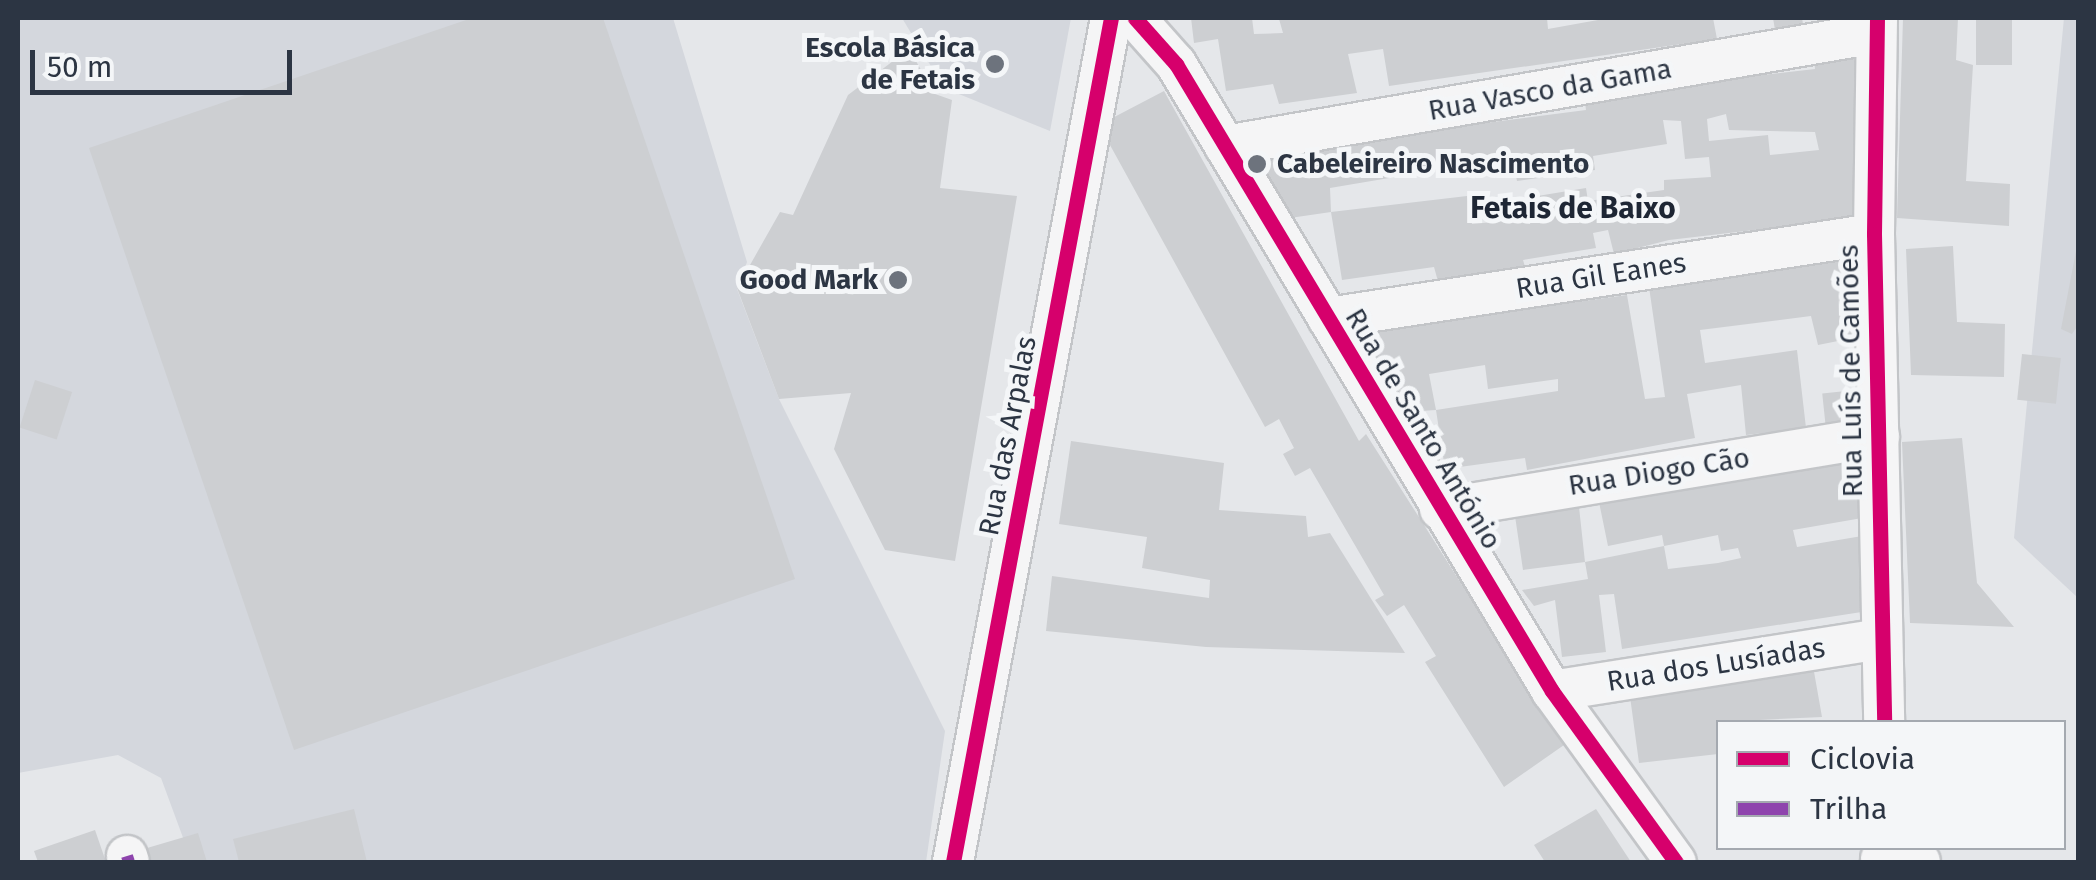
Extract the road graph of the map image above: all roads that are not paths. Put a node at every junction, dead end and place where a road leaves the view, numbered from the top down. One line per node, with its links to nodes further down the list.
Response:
1 (1112, 18): 12 (street, Rua das Arpalas)
2 (1134, 18): 4 (street, Rua de Santo António)
3 (1876, 25): 4 (street, Rua Vasco da Gama); 5 (street, Rua Luís de Camões)
4 (1225, 146): 6 (street, Rua de Santo António)
5 (1874, 234): 6 (street, Rua Gil Eanes); 7 (street, Rua Luís de Camões)
6 (1328, 318): 8 (street, Rua de Santo António)
7 (1879, 436): 8 (street, Rua Diogo Cão); 9 (street, Rua Luís de Camões)
8 (1440, 508): 10 (street, Rua de Santo António)
9 (1880, 639): 10 (street, Rua dos Lusíadas); 11 (street, Rua Luís de Camões)
10 (1552, 691): 13 (street, Rua de Santo António)
11 (1884, 720)
12 (953, 862)
13 (1676, 862)

